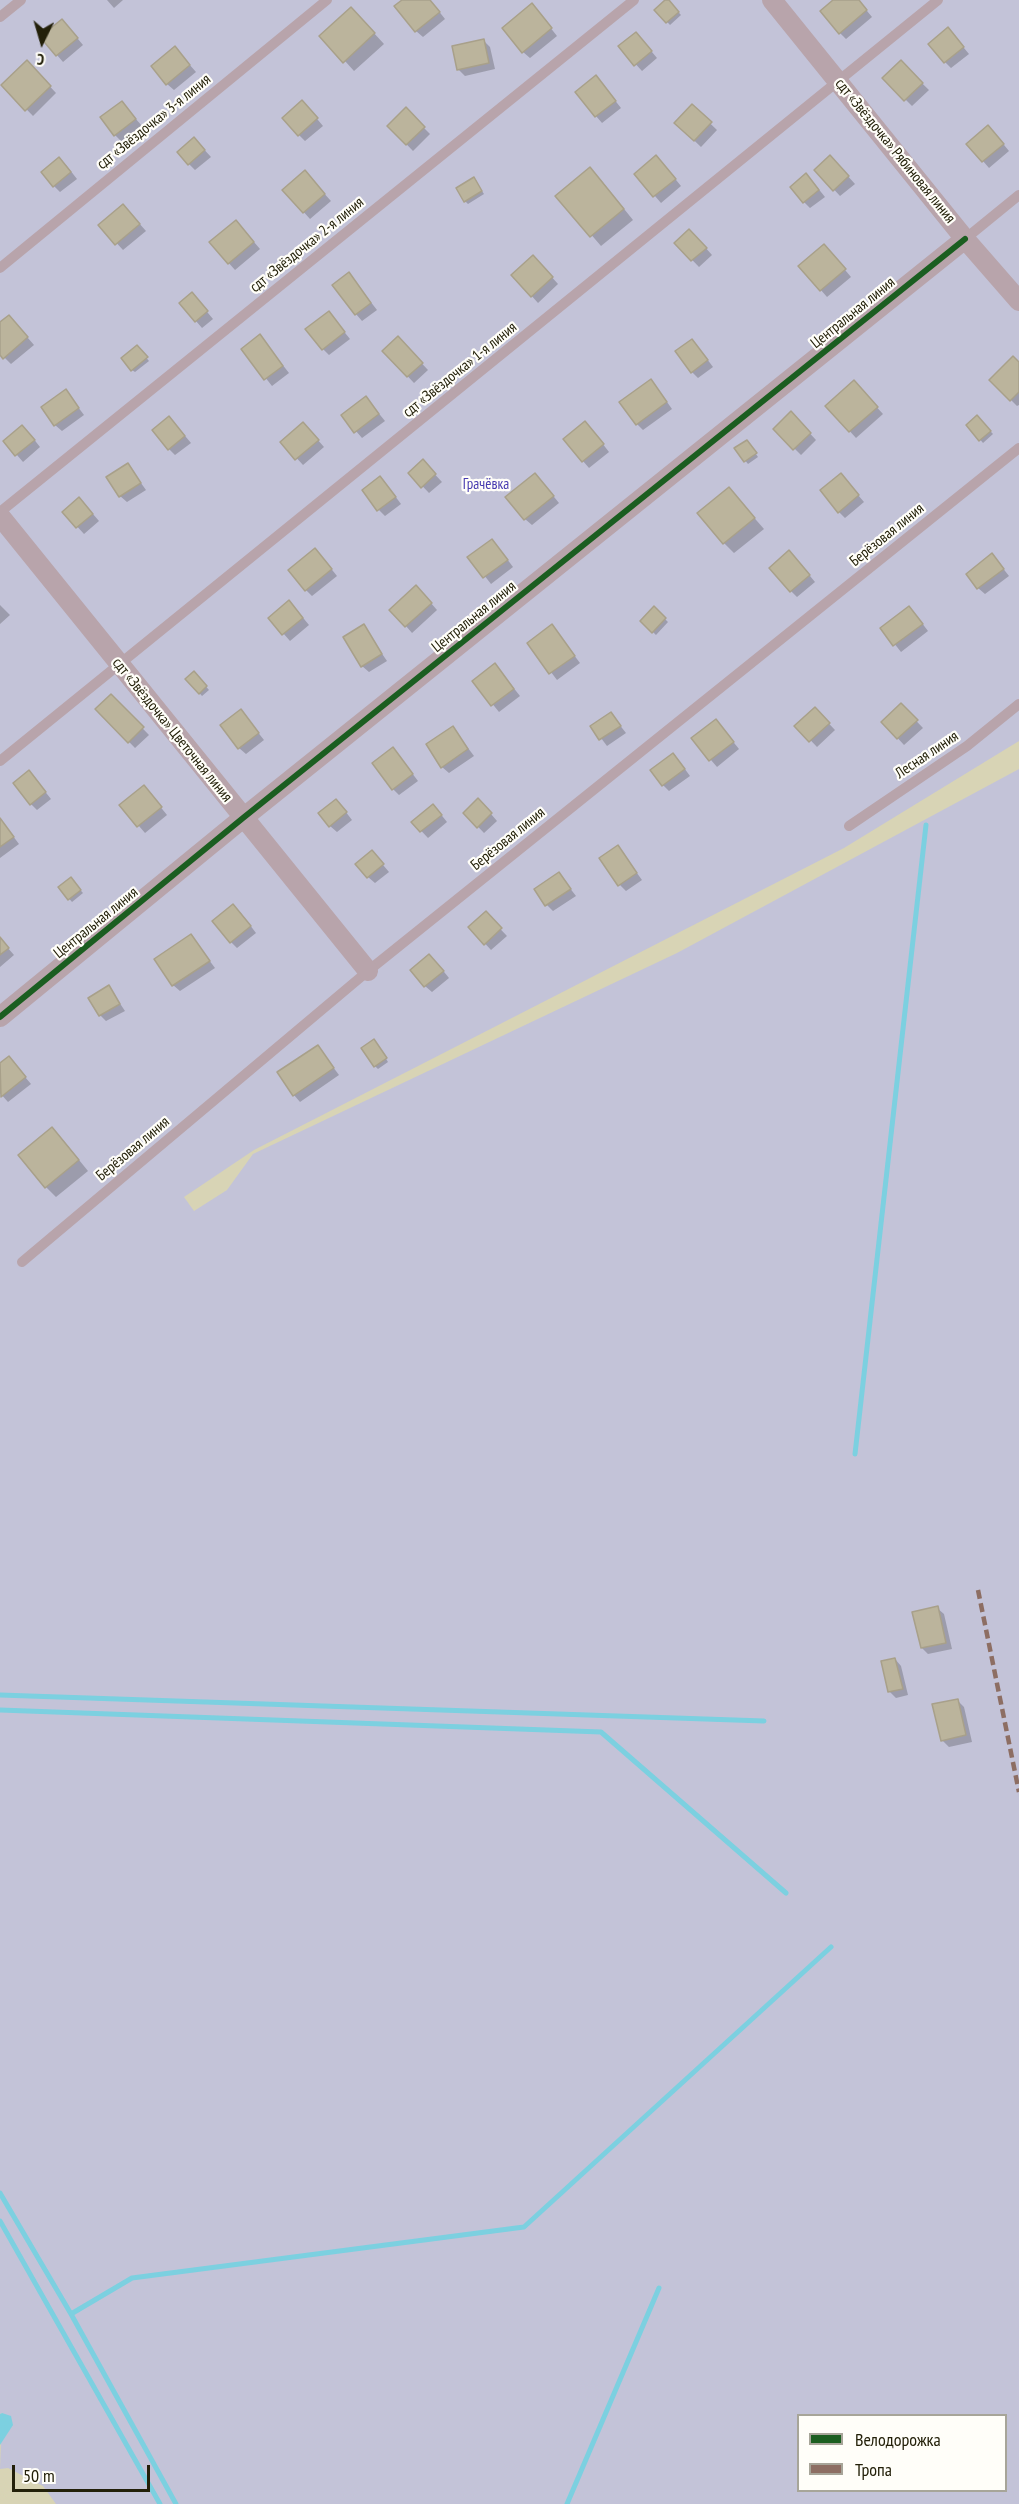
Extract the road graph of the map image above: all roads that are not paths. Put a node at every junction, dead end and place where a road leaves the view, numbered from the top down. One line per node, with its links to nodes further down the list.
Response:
1 (21, 0): 6 (lane)
2 (327, 0): 10 (lane, сдт «Звёздочка» 3-я линия)
3 (634, 0): 13 (lane, сдт «Звёздочка» 2-я линия)
4 (772, 0): 7 (street, сдт «Звёздочка» Рябиновая линия)
5 (938, 0): 7 (lane, сдт «Звёздочка» 1-я линия)
6 (0, 17)
7 (840, 82): 9 (street, сдт «Звёздочка» Рябиновая линия); 14 (lane, сдт «Звёздочка» 1-я линия)
8 (1019, 195): 9 (lane, Центральная линия)
9 (966, 239): 11 (street, сдт «Звёздочка» Рябиновая линия); 17 (street, Центральная линия)
10 (0, 268)
11 (1019, 301)
12 (1019, 448): 19 (lane, Берёзовая линия)
13 (0, 514): 14 (street, сдт «Звёздочка» Цветочная линия)
14 (120, 664): 16 (lane, сдт «Звёздочка» 1-я линия); 17 (street, сдт «Звёздочка» Цветочная линия)
15 (1019, 704): 18 (lane, Лесная линия)
16 (0, 761)
17 (243, 818): 19 (street, сдт «Звёздочка» Цветочная линия); 20 (street, Центральная линия)
18 (849, 826)
19 (368, 971): 21 (lane, Берёзовая линия)
20 (0, 1017)
21 (22, 1262)

